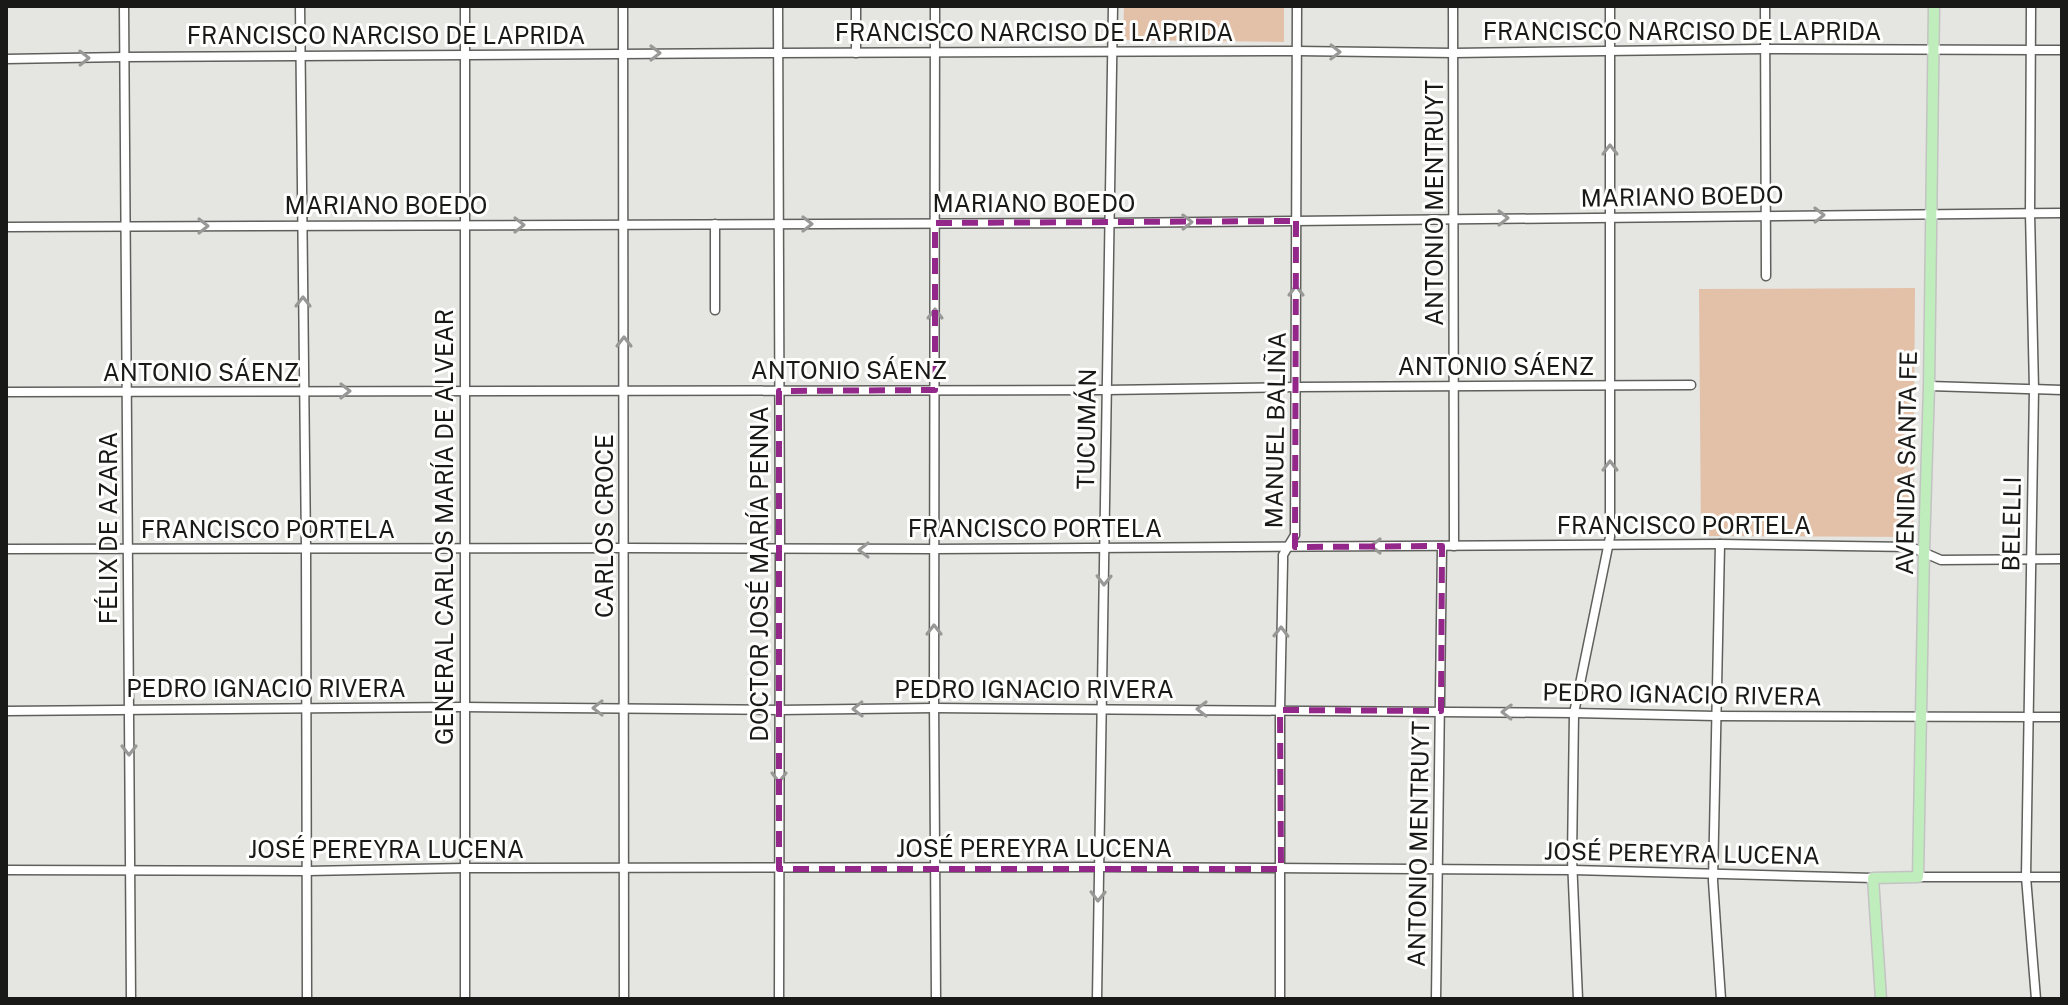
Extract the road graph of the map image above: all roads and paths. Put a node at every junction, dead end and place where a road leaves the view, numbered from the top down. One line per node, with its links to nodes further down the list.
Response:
1 (124, 6): 29 (street, FÉLIX DE AZARA)
2 (300, 6): 28 (street)
3 (465, 6): 27 (street, GENERAL CARLOS MARÍA DE ALVEAR)
4 (623, 6): 21 (street, CARLOS CROCE)
5 (778, 6): 22 (street, DOCTOR JOSÉ MARÍA PENNA)
6 (856, 6): 23 (street)
7 (935, 6): 24 (street)
8 (1113, 6): 25 (street, TUCUMÁN)
9 (1297, 6): 19 (street, MANUEL BALIÑA)
10 (1453, 6): 26 (street, ANTONIO MENTRUYT)
11 (1610, 6): 20 (street)
12 (1765, 6): 15 (street)
13 (1934, 6): 16 (main road, AVENIDA SANTA FE)
14 (2031, 6): 17 (street, BELELLI)
15 (1764, 49): 16 (street, FRANCISCO NARCISO DE LAPRIDA); 20 (street, FRANCISCO NARCISO DE LAPRIDA); 34 (street)
16 (1933, 50): 17 (street, FRANCISCO NARCISO DE LAPRIDA); 33 (main road, AVENIDA SANTA FE)
17 (2031, 50): 18 (street, FRANCISCO NARCISO DE LAPRIDA); 31 (street, BELELLI)
18 (2062, 50)
19 (1297, 51): 25 (street, FRANCISCO NARCISO DE LAPRIDA); 26 (street, FRANCISCO NARCISO DE LAPRIDA, one-way to 26); 37 (street, MANUEL BALIÑA)
20 (1610, 51): 26 (street, FRANCISCO NARCISO DE LAPRIDA); 35 (street, one-way to 20)
21 (623, 53): 22 (street, FRANCISCO NARCISO DE LAPRIDA, one-way to 22); 27 (street, FRANCISCO NARCISO DE LAPRIDA); 40 (street, CARLOS CROCE)
22 (778, 53): 23 (street, FRANCISCO NARCISO DE LAPRIDA); 42 (street, DOCTOR JOSÉ MARÍA PENNA)
23 (856, 53): 24 (street, FRANCISCO NARCISO DE LAPRIDA)
24 (934, 53): 25 (street, FRANCISCO NARCISO DE LAPRIDA); 38 (street)
25 (1113, 53): 39 (street, TUCUMÁN)
26 (1454, 53): 36 (street, ANTONIO MENTRUYT)
27 (465, 55): 28 (street, FRANCISCO NARCISO DE LAPRIDA); 43 (street, GENERAL CARLOS MARÍA DE ALVEAR)
28 (300, 56): 29 (street, FRANCISCO NARCISO DE LAPRIDA); 44 (street)
29 (124, 57): 30 (street, FRANCISCO NARCISO DE LAPRIDA, one-way to 29); 46 (street, FÉLIX DE AZARA)
30 (6, 59)
31 (2030, 213): 32 (street, MARIANO BOEDO); 33 (street, MARIANO BOEDO); 54 (street, BELELLI)
32 (2062, 213)
33 (1930, 214): 34 (street, MARIANO BOEDO, one-way to 33); 51 (main road, AVENIDA SANTA FE)
34 (1765, 215): 35 (street, MARIANO BOEDO); 47 (street)
35 (1609, 217): 36 (street, MARIANO BOEDO, one-way to 35); 49 (street)
36 (1454, 218): 37 (street, MARIANO BOEDO); 53 (street, ANTONIO MENTRUYT)
37 (1296, 221): 39 (street, MARIANO BOEDO, one-way to 37); 52 (street, MANUEL BALIÑA, one-way to 37)
38 (935, 223): 39 (street, MARIANO BOEDO); 42 (street, MARIANO BOEDO, one-way to 38); 56 (street, one-way to 38)
39 (1109, 223): 57 (street, TUCUMÁN)
40 (624, 224): 41 (street, MARIANO BOEDO); 43 (street, MARIANO BOEDO, one-way to 40); 55 (street, CARLOS CROCE, one-way to 40)
41 (715, 224): 42 (street, MARIANO BOEDO); 48 (street)
42 (779, 224): 60 (street, DOCTOR JOSÉ MARÍA PENNA)
43 (465, 225): 44 (street, MARIANO BOEDO); 63 (street, GENERAL CARLOS MARÍA DE ALVEAR)
44 (302, 226): 46 (street, MARIANO BOEDO, one-way to 44); 59 (street, one-way to 44)
45 (6, 227): 46 (street, MARIANO BOEDO)
46 (125, 227): 62 (street, FÉLIX DE AZARA)
47 (1766, 276)
48 (715, 310)
49 (1610, 385): 50 (street, ANTONIO SÁENZ); 53 (street, ANTONIO SÁENZ); 64 (street, one-way to 49)
50 (1691, 385)
51 (1929, 386): 54 (street); 77 (main road, AVENIDA SANTA FE)
52 (1296, 387): 53 (street, ANTONIO SÁENZ); 57 (street, ANTONIO SÁENZ); 68 (street, MANUEL BALIÑA)
53 (1453, 387): 67 (street, ANTONIO MENTRUYT)
54 (2034, 389): 58 (street); 78 (street, BELELLI)
55 (624, 390): 60 (street, ANTONIO SÁENZ); 63 (street, ANTONIO SÁENZ); 71 (street, CARLOS CROCE)
56 (935, 390): 57 (street, ANTONIO SÁENZ); 60 (street, ANTONIO SÁENZ); 75 (street)
57 (1106, 390): 72 (street, TUCUMÁN)
58 (2062, 390)
59 (303, 391): 62 (street, ANTONIO SÁENZ); 63 (street, ANTONIO SÁENZ, one-way to 63); 69 (street)
60 (779, 391): 76 (street, DOCTOR JOSÉ MARÍA PENNA)
61 (6, 392): 62 (street, ANTONIO SÁENZ)
62 (127, 392): 74 (street, FÉLIX DE AZARA)
63 (465, 392): 70 (street, GENERAL CARLOS MARÍA DE ALVEAR)
64 (1609, 544): 65 (street, FRANCISCO PORTELA); 67 (street, FRANCISCO PORTELA); 90 (street)
65 (1720, 544): 77 (street, FRANCISCO PORTELA); 91 (street)
66 (1442, 546): 67 (street, FRANCISCO PORTELA); 68 (street, FRANCISCO PORTELA, one-way to 68); 89 (street, ANTONIO MENTRUYT)
67 (1454, 546)
68 (1288, 547): 72 (street, FRANCISCO PORTELA); 87 (street, MANUEL BALIÑA, one-way to 68)
69 (306, 548): 70 (street, FRANCISCO PORTELA); 74 (street, FRANCISCO PORTELA); 81 (street)
70 (465, 548): 71 (street, FRANCISCO PORTELA); 80 (street, GENERAL CARLOS MARÍA DE ALVEAR)
71 (624, 548): 76 (street, FRANCISCO PORTELA); 82 (street, CARLOS CROCE)
72 (1104, 548): 75 (street, FRANCISCO PORTELA); 85 (street, TUCUMÁN, one-way to 85)
73 (6, 549): 74 (street, FRANCISCO PORTELA)
74 (128, 549): 84 (street, FÉLIX DE AZARA)
75 (934, 549): 76 (street, FRANCISCO PORTELA, one-way to 76); 83 (street, one-way to 75)
76 (780, 550): 86 (street, DOCTOR JOSÉ MARÍA PENNA)
77 (1924, 551): 78 (street, FRANCISCO PORTELA); 92 (main road, AVENIDA SANTA FE)
78 (2030, 559): 79 (street, FRANCISCO PORTELA); 93 (street, BELELLI)
79 (2062, 559)
80 (463, 707): 81 (street, PEDRO IGNACIO RIVERA); 82 (street, PEDRO IGNACIO RIVERA, one-way to 80); 96 (street, GENERAL CARLOS MARÍA DE ALVEAR)
81 (305, 708): 84 (street, PEDRO IGNACIO RIVERA); 105 (street)
82 (625, 708): 86 (street, PEDRO IGNACIO RIVERA); 97 (street, CARLOS CROCE)
83 (934, 708): 85 (street, PEDRO IGNACIO RIVERA); 86 (street, PEDRO IGNACIO RIVERA, one-way to 86); 98 (street)
84 (129, 709): 88 (street, PEDRO IGNACIO RIVERA); 102 (street, FÉLIX DE AZARA, one-way to 102)
85 (1102, 709): 87 (street, PEDRO IGNACIO RIVERA, one-way to 85); 95 (street, TUCUMÁN)
86 (779, 710): 99 (street, DOCTOR JOSÉ MARÍA PENNA, one-way to 99)
87 (1280, 710): 89 (street, PEDRO IGNACIO RIVERA); 100 (street, MANUEL BALIÑA)
88 (6, 711)
89 (1441, 711): 90 (street, PEDRO IGNACIO RIVERA, one-way to 89); 103 (street, ANTONIO MENTRUYT)
90 (1574, 713): 91 (street, PEDRO IGNACIO RIVERA); 104 (street)
91 (1716, 716): 92 (street, PEDRO IGNACIO RIVERA); 106 (street)
92 (1921, 717): 93 (street, PEDRO IGNACIO RIVERA); 107 (main road, AVENIDA SANTA FE)
93 (2029, 717): 94 (street, PEDRO IGNACIO RIVERA); 108 (street, BELELLI)
94 (2062, 717)
95 (1098, 867): 98 (street, JOSÉ PEREYRA LUCENA); 100 (street, JOSÉ PEREYRA LUCENA); 117 (street, TUCUMÁN, one-way to 117)
96 (464, 868): 97 (street, JOSÉ PEREYRA LUCENA); 105 (street, JOSÉ PEREYRA LUCENA); 113 (street, GENERAL CARLOS MARÍA DE ALVEAR)
97 (624, 868): 99 (street, JOSÉ PEREYRA LUCENA); 114 (street, CARLOS CROCE)
98 (935, 868): 99 (street, JOSÉ PEREYRA LUCENA); 116 (street)
99 (779, 869): 115 (street, DOCTOR JOSÉ MARÍA PENNA)
100 (1281, 869): 103 (street, JOSÉ PEREYRA LUCENA); 118 (street, MANUEL BALIÑA)
101 (6, 870): 102 (street, JOSÉ PEREYRA LUCENA)
102 (130, 870): 105 (street, JOSÉ PEREYRA LUCENA); 111 (street, FÉLIX DE AZARA)
103 (1437, 870): 104 (street, JOSÉ PEREYRA LUCENA); 119 (street, ANTONIO MENTRUYT)
104 (1573, 870): 106 (street, JOSÉ PEREYRA LUCENA); 120 (street)
105 (307, 871): 112 (street)
106 (1713, 874): 110 (street, JOSÉ PEREYRA LUCENA); 121 (street)
107 (1918, 877): 108 (street, JOSÉ PEREYRA LUCENA); 110 (main road, JOSÉ PEREYRA LUCENA)
108 (2026, 877): 109 (street, JOSÉ PEREYRA LUCENA); 123 (street, BELELLI)
109 (2062, 877)
110 (1873, 878): 122 (main road)
111 (131, 999)
112 (307, 999)
113 (465, 999)
114 (624, 999)
115 (779, 999)
116 (936, 999)
117 (1097, 999)
118 (1280, 999)
119 (1436, 999)
120 (1578, 999)
121 (1721, 999)
122 (1881, 999)
123 (2036, 999)

